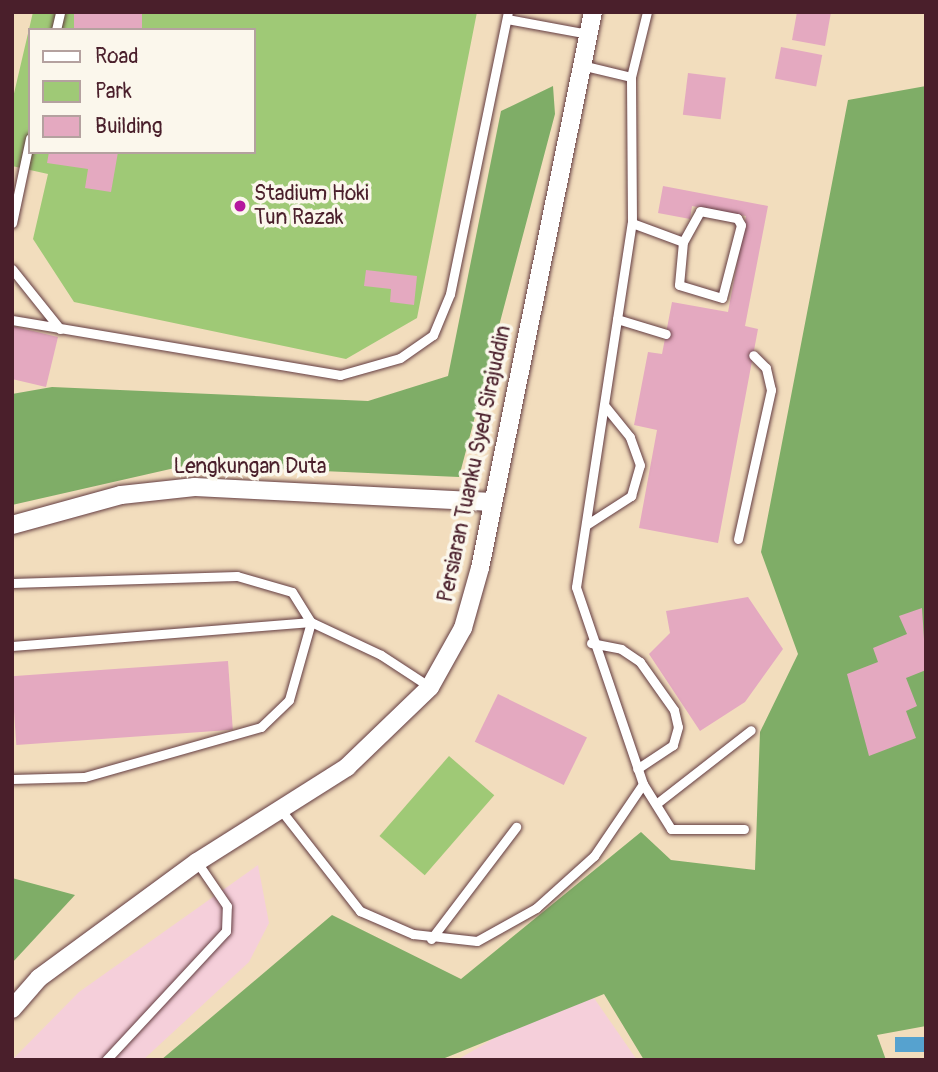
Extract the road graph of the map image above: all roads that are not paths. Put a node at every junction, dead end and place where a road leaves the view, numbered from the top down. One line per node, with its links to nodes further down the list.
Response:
1 (593, 12): 4 (street, Persiaran Tuanku Syed Sirajuddin)
2 (647, 12): 6 (lane)
3 (507, 15): 4 (lane); 14 (lane)
4 (588, 34): 5 (street, Persiaran Tuanku Syed Sirajuddin)
5 (581, 65): 6 (lane); 18 (street, Persiaran Tuanku Syed Sirajuddin)
6 (631, 77): 9 (lane)
7 (28, 147): 8 (lane)
8 (12, 223)
9 (632, 223): 10 (lane); 12 (lane)
10 (683, 242): 10 (lane)
11 (12, 269): 14 (lane)
12 (617, 319): 15 (lane); 17 (lane)
13 (12, 320): 14 (lane)
14 (60, 329)
15 (666, 334)
16 (753, 355): 21 (lane)
17 (604, 405): 19 (lane); 19 (lane)
18 (493, 502): 20 (street, Lengkungan Duta); 26 (street, Persiaran Tuanku Syed Sirajuddin)
19 (586, 525): 24 (lane)
20 (12, 526)
21 (738, 538)
22 (12, 583): 23 (lane)
23 (311, 622): 25 (lane); 26 (lane); 29 (lane)
24 (591, 643): 28 (lane); 28 (lane)
25 (12, 646)
26 (430, 687): 32 (street, Persiaran Tuanku Syed Sirajuddin)
27 (751, 730): 31 (lane)
28 (637, 769): 30 (lane)
29 (12, 779)
30 (643, 784): 31 (lane); 36 (lane)
31 (656, 804): 34 (lane)
32 (279, 807): 35 (street, Persiaran Tuanku Syed Sirajuddin); 36 (lane)
33 (516, 827): 36 (lane)
34 (744, 829)
35 (197, 862): 37 (street, Persiaran Tuanku Syed Sirajuddin); 38 (lane)
36 (431, 939)
37 (12, 1009)
38 (106, 1060)

